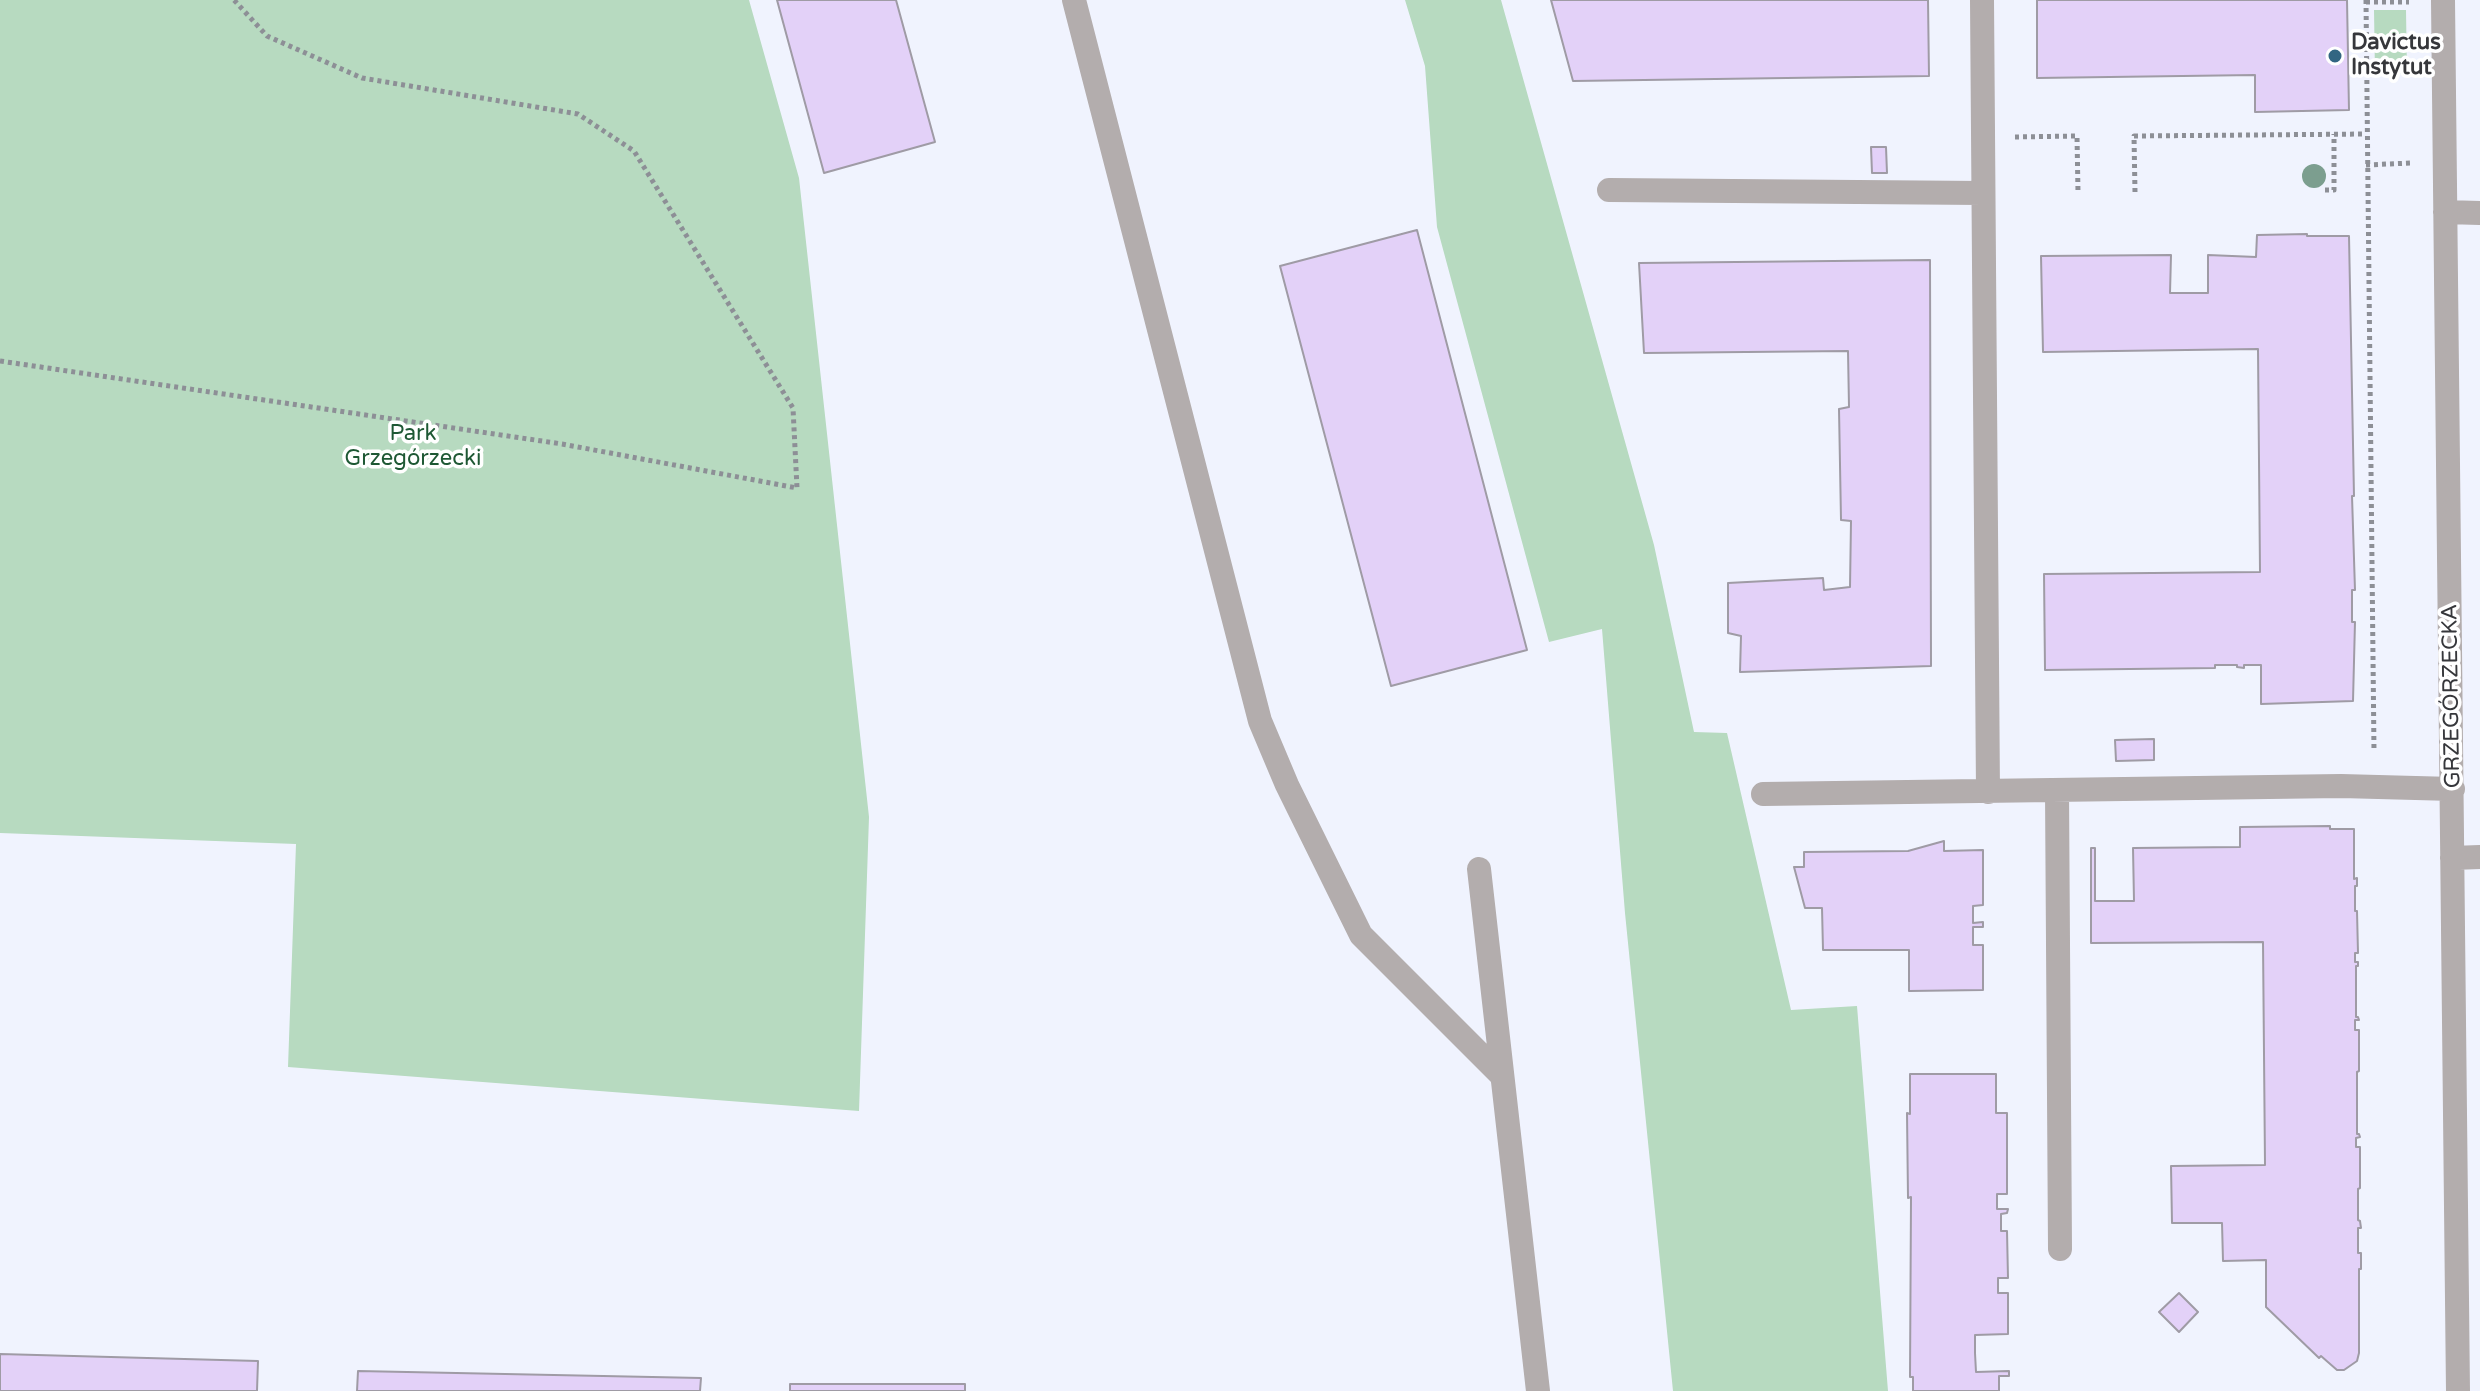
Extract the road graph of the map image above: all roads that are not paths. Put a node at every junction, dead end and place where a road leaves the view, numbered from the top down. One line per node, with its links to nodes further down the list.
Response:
1 (1074, 0): 15 (street)
2 (1982, 0): 5 (street)
3 (2443, 0): 6 (street, GRZEGÓRZECKA)
4 (1609, 190): 5 (street)
5 (1982, 193): 10 (street)
6 (2445, 212): 7 (street); 8 (street, GRZEGÓRZECKA)
7 (2480, 213)
8 (2453, 789): 9 (street); 13 (street, GRZEGÓRZECKA)
9 (2057, 791): 10 (street); 16 (street)
10 (1988, 792): 11 (street)
11 (1763, 794)
12 (2480, 857): 13 (street)
13 (2452, 858): 18 (street, GRZEGÓRZECKA)
14 (1479, 869): 15 (street)
15 (1502, 1076): 17 (street)
16 (2060, 1249)
17 (1538, 1391)
18 (2458, 1391)

